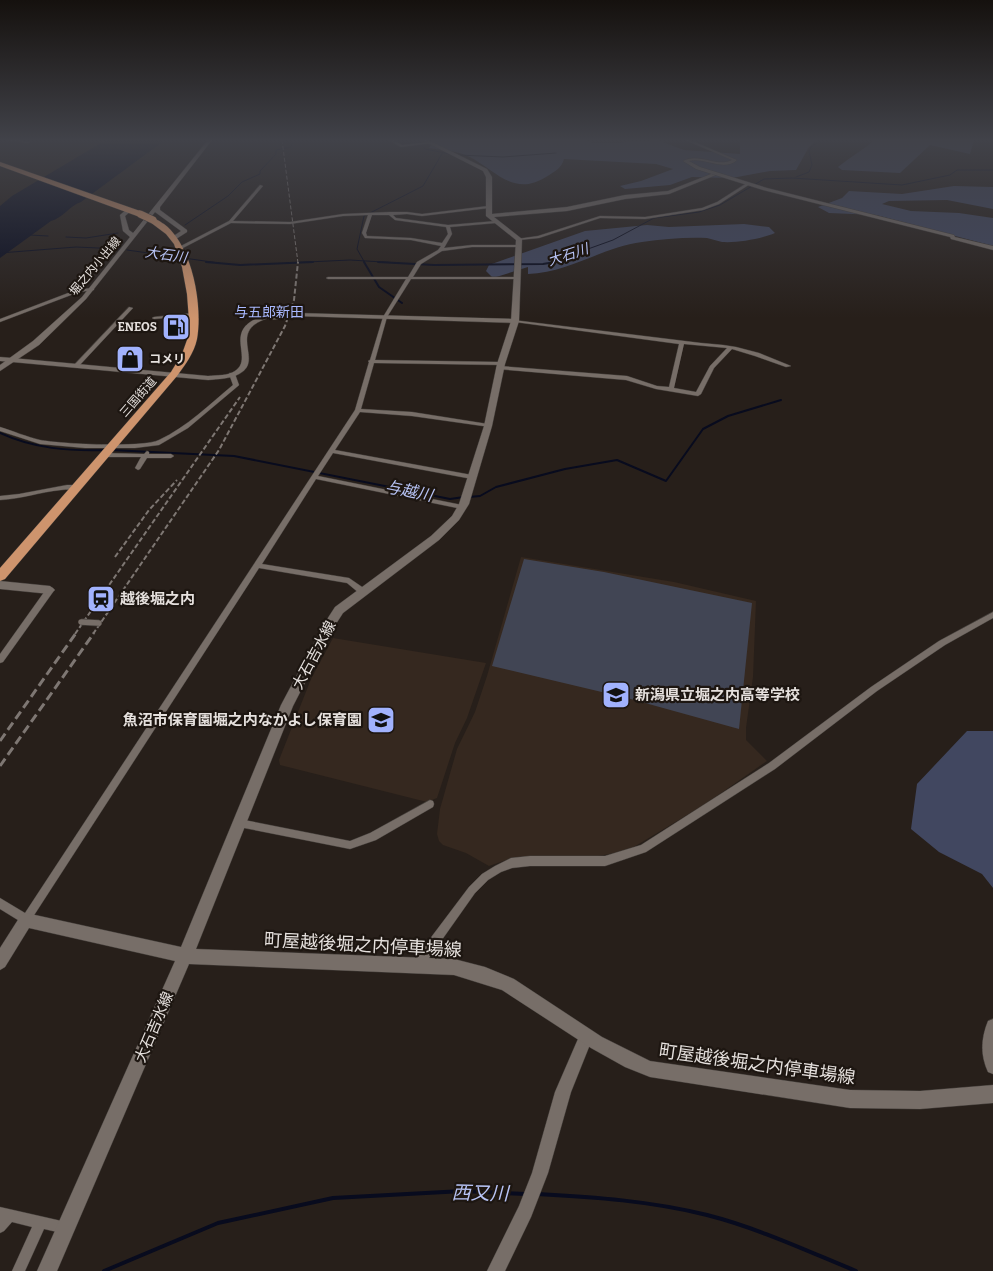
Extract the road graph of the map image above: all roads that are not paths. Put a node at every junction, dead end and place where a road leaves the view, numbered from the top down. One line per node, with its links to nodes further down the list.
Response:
1 (101, 199): 9 (highway, 三国街道)
2 (164, 199): 10 (main road, 堀之内小出線)
3 (250, 199): 14 (street)
4 (488, 199): 8 (main road)
5 (613, 199): 13 (main road)
6 (725, 199): 19 (street)
7 (807, 199): 21 (street)
8 (488, 206): 11 (street); 13 (main road)
9 (129, 210): 17 (main road); 18 (highway, 三国街道, bridge)
10 (156, 210): 17 (main road, 堀之内小出線); 18 (main road)
11 (390, 213): 12 (street); 16 (street)
12 (370, 214): 14 (street); 20 (street)
13 (489, 216): 15 (main road)
14 (230, 222): 22 (street)
15 (496, 222): 16 (street); 19 (main road)
16 (448, 226): 20 (street)
17 (134, 237): 26 (main road, 堀之内小出線)
18 (174, 238): 22 (highway, 三国街道)
19 (519, 243): 20 (street); 23 (main road, 大石吉水線)
20 (442, 247): 24 (street)
21 (993, 248)
22 (183, 255): 28 (highway, 三国街道)
23 (519, 269): 24 (street); 32 (main road, 大石吉水線)
24 (411, 277): 25 (street); 29 (street)
25 (328, 278)
26 (92, 289): 31 (street); 36 (main road, 堀之内小出線)
27 (131, 308): 38 (street)
28 (195, 314): 30 (street); 42 (highway, 三国街道)
29 (384, 317): 32 (street); 37 (street); 43 (street, bridge)
30 (154, 318)
31 (0, 321)
32 (515, 321): 33 (street); 39 (main road, 大石吉水線)
33 (682, 342): 34 (street); 44 (street)
34 (730, 348): 40 (street); 44 (street)
35 (0, 359): 36 (street)
36 (12, 360): 38 (street); 41 (main road, 堀之内小出線)
37 (372, 361): 39 (street); 45 (street)
38 (76, 366): 42 (street)
39 (500, 366): 44 (street); 46 (main road, 大石吉水線)
40 (788, 366)
41 (0, 369)
42 (174, 374): 43 (street); 48 (highway, 三国街道)
43 (232, 374): 49 (street)
44 (671, 389)
45 (358, 410): 46 (street); 50 (street)
46 (488, 426): 55 (main road, 大石吉水線)
47 (0, 429): 48 (street)
48 (113, 445): 49 (street); 51 (highway, 三国街道)
49 (148, 451): 51 (street); 52 (street); 53 (street)
50 (331, 451): 54 (street); 55 (street)
51 (104, 455): 56 (highway, 三国街道)
52 (171, 456)
53 (138, 468)
54 (314, 477): 58 (street); 59 (street)
55 (472, 477): 58 (main road, 大石吉水線)
56 (78, 487): 57 (street); 60 (highway, 三国街道)
57 (0, 498)
58 (462, 507): 63 (main road, 大石吉水線)
59 (256, 565): 63 (street); 71 (street)
60 (0, 576)
61 (0, 585): 62 (main road)
62 (50, 590): 67 (street)
63 (362, 591): 69 (main road, 大石吉水線)
64 (993, 615): 74 (street)
65 (81, 622): 66 (street, bridge)
66 (99, 623)
67 (0, 660)
68 (430, 804): 69 (street)
69 (239, 823): 72 (main road, 大石吉水線)
70 (0, 903): 71 (street)
71 (26, 920): 72 (main road, 町屋越後堀之内停車場線); 73 (main road)
72 (185, 956): 74 (main road, 町屋越後堀之内停車場線); 82 (main road, 大石吉水線)
73 (0, 962)
74 (418, 964): 76 (main road, 町屋越後堀之内停車場線)
75 (993, 1026): 77 (street)
76 (586, 1037): 78 (main road, 町屋越後堀之内停車場線); 85 (street)
77 (993, 1067)
78 (993, 1094)
79 (5, 1214): 80 (street); 81 (street)
80 (41, 1222): 82 (street); 83 (street)
81 (0, 1227)
82 (66, 1228): 84 (main road, 大石吉水線)
83 (18, 1271)
84 (47, 1271)
85 (496, 1271)

